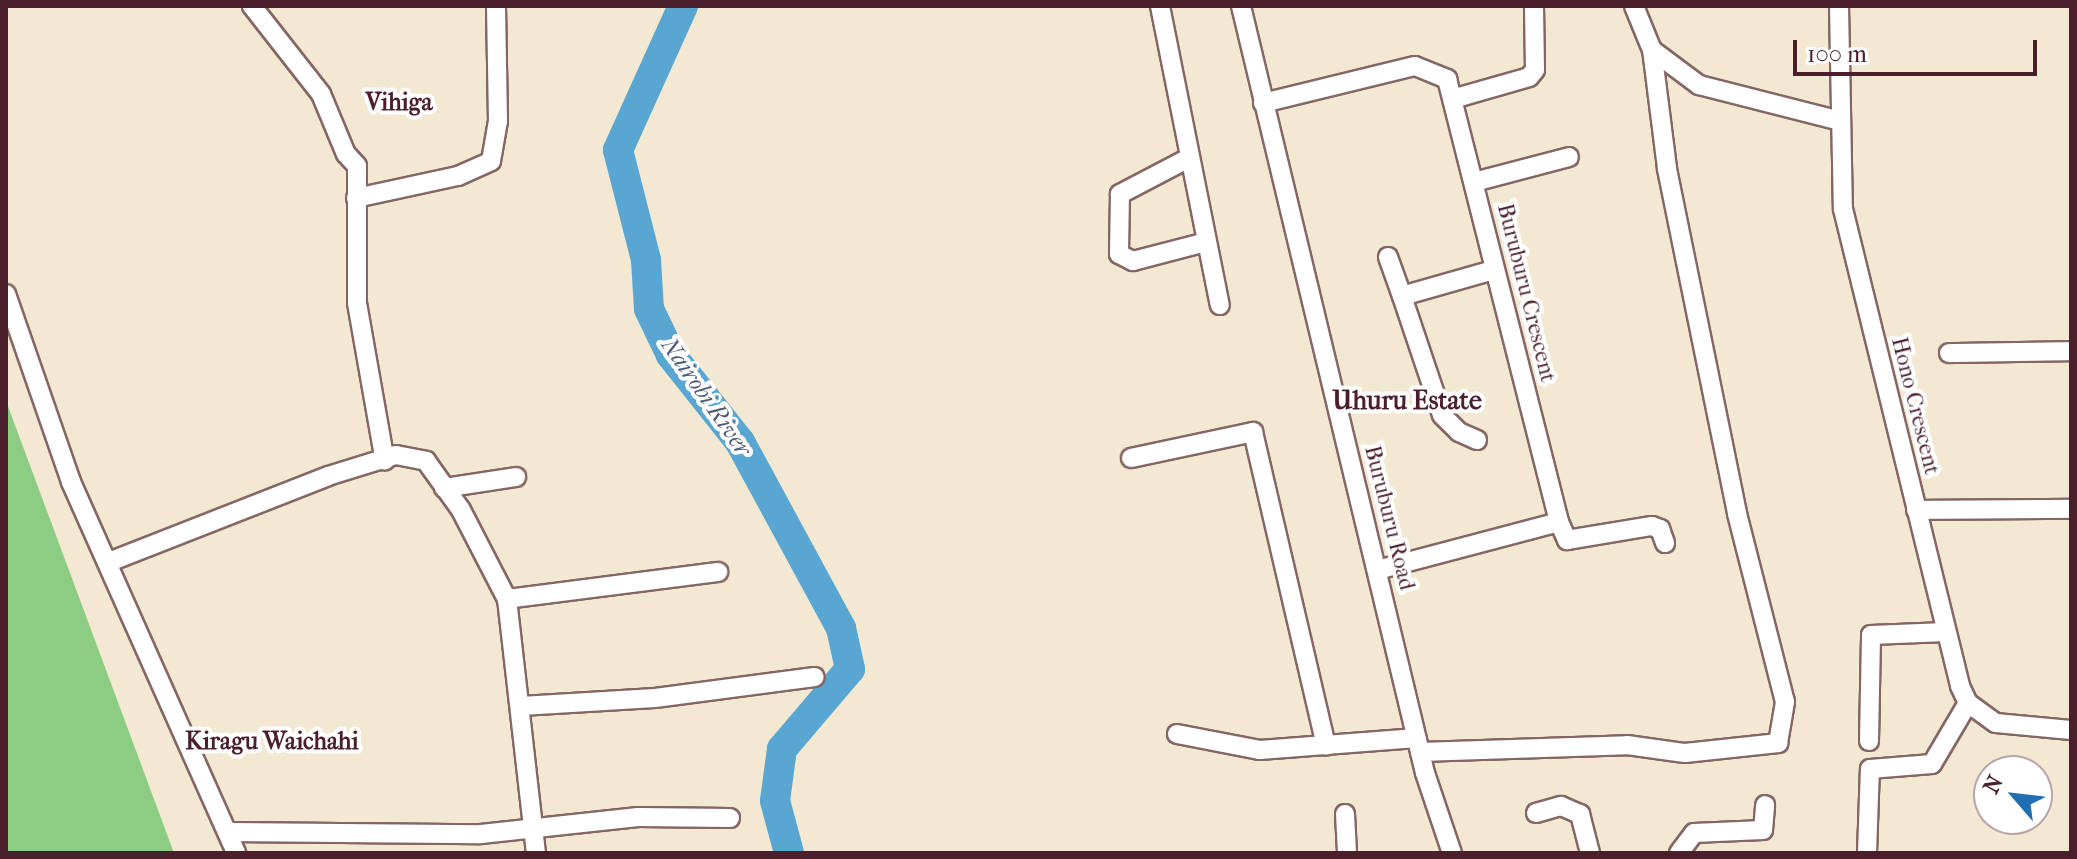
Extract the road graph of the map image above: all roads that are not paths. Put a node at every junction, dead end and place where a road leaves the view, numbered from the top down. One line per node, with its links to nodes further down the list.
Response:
1 (252, 6): 15 (street)
2 (496, 6): 15 (street)
3 (1160, 6): 13 (street)
4 (1241, 6): 10 (street, Buruburu Road)
5 (1534, 6): 9 (street)
6 (1634, 6): 8 (street)
7 (1839, 6): 11 (street, Hono Crescent)
8 (1652, 50): 11 (street); 44 (street)
9 (1456, 98): 10 (street); 14 (street, Buruburu Crescent)
10 (1263, 103): 34 (street, Buruburu Road)
11 (1840, 121): 30 (street, Hono Crescent)
12 (1569, 157): 14 (street)
13 (1187, 159): 16 (street); 16 (street)
14 (1474, 182): 18 (street, Buruburu Crescent)
15 (356, 198): 26 (street)
16 (1206, 242): 21 (street)
17 (1388, 257): 20 (street)
18 (1493, 270): 20 (street); 31 (street, Buruburu Crescent)
19 (6, 294): 33 (street)
20 (1402, 296): 24 (street)
21 (1220, 305)
22 (2071, 351): 23 (street)
23 (1949, 353)
24 (1477, 440)
25 (1131, 458): 45 (street)
26 (385, 461): 28 (street); 33 (street)
27 (516, 477): 28 (street)
28 (444, 488): 36 (street)
29 (2071, 509): 30 (street)
30 (1916, 510): 37 (street, Hono Crescent)
31 (1559, 522): 32 (street); 34 (street)
32 (1665, 543)
33 (109, 562): 51 (street)
34 (1377, 570): 44 (street, Buruburu Road)
35 (718, 572): 36 (street)
36 (507, 599): 40 (street)
37 (1946, 632): 39 (street, Hono Crescent); 43 (street)
38 (815, 677): 40 (street)
39 (1968, 703): 41 (street); 58 (street)
40 (521, 706): 50 (street)
41 (2071, 730)
42 (1177, 734): 45 (street)
43 (1869, 741)
44 (1418, 745): 45 (street); 55 (street, Buruburu Road)
45 (1326, 746)
46 (1765, 805): 57 (street)
47 (1536, 813): 56 (street)
48 (1345, 814): 54 (street)
49 (730, 818): 50 (street)
50 (534, 827): 51 (street); 53 (street)
51 (228, 832): 52 (street)
52 (236, 853)
53 (536, 853)
54 (1347, 853)
55 (1452, 853)
56 (1590, 853)
57 (1679, 853)
58 (1867, 853)

